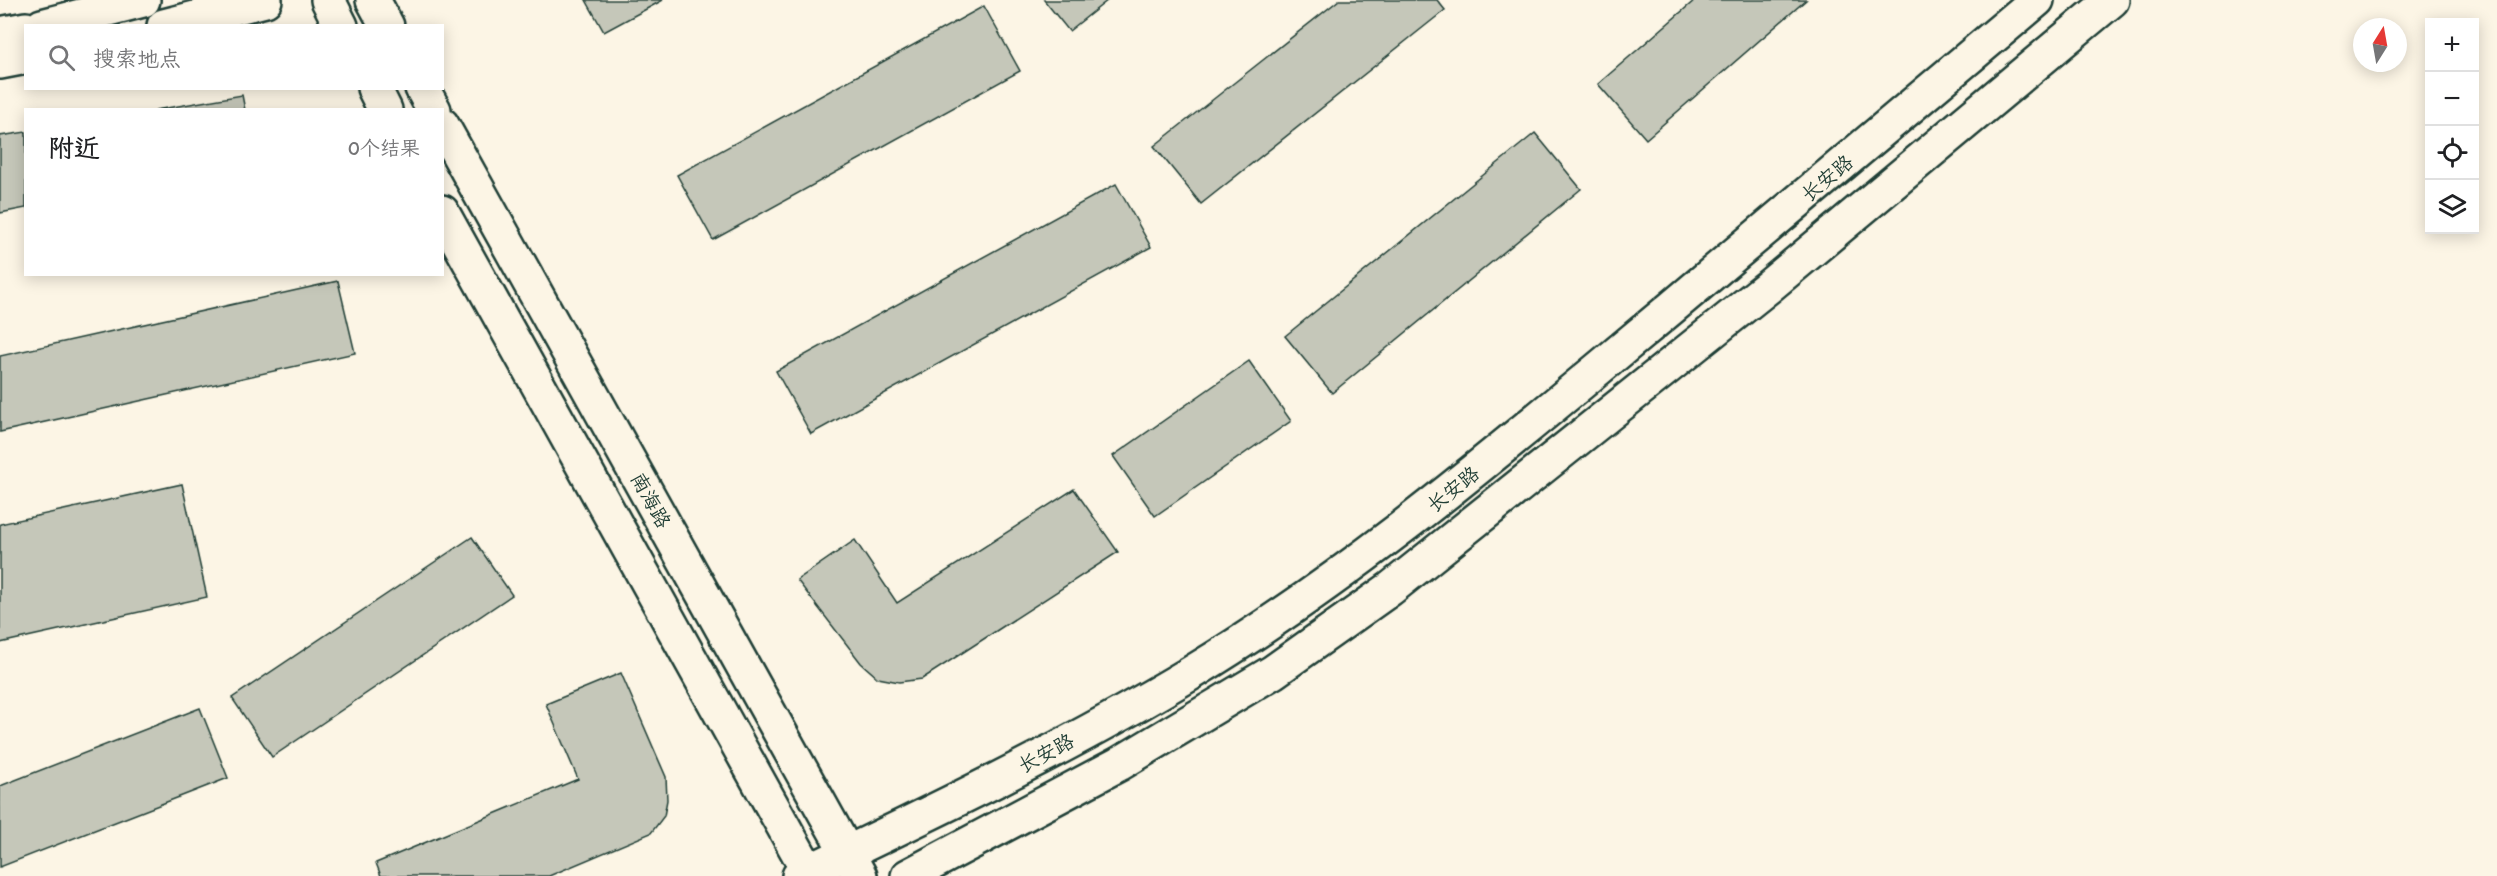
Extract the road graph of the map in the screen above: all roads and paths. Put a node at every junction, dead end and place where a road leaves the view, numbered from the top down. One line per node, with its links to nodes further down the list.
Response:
1 (143, 0): 7 (main road)
2 (265, 0): 8 (main road)
3 (328, 0): 9 (main road)
4 (373, 0): 10 (main road)
5 (2037, 0): 21 (main road, 长安路)
6 (2112, 0): 23 (main road, 长安路)
7 (50, 24)
8 (172, 24)
9 (340, 24)
10 (386, 24)
11 (24, 29): 12 (main road)
12 (0, 34)
13 (24, 57): 14 (main road)
14 (0, 62)
15 (375, 90): 17 (main road)
16 (423, 90): 18 (main road)
17 (384, 108)
18 (433, 108)
19 (444, 129): 21 (main road, 南海路)
20 (444, 216): 22 (main road)
21 (854, 865): 22 (main road, 长安路)
22 (806, 875)
23 (908, 876)

